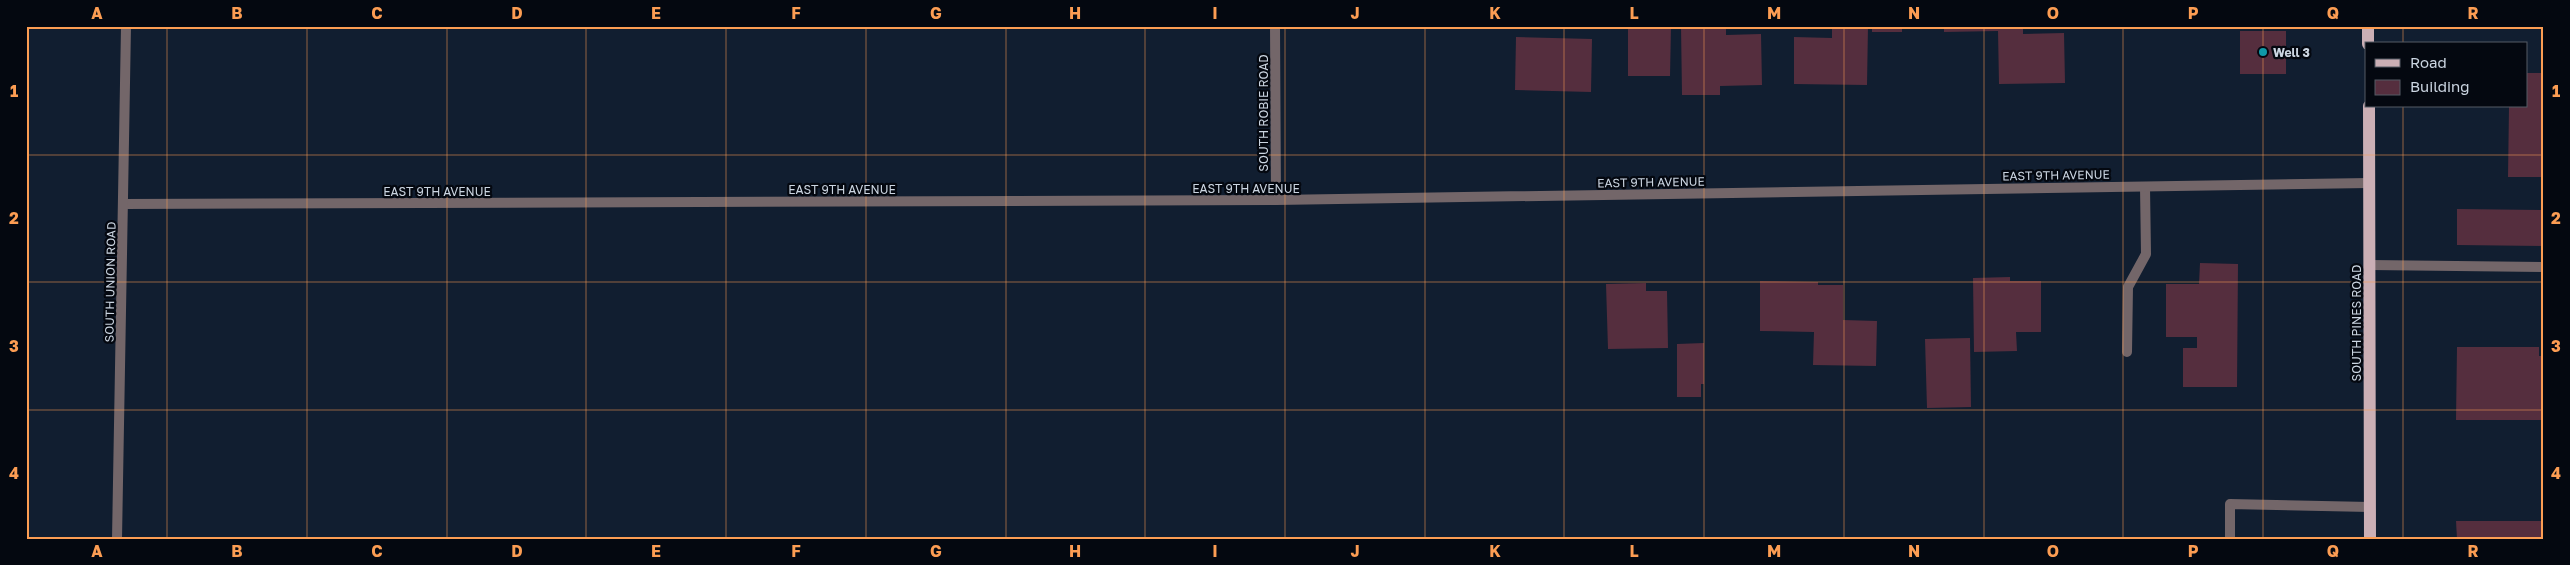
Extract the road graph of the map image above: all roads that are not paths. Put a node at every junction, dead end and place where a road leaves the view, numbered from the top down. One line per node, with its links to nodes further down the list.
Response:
1 (126, 26): 9 (street, SOUTH UNION ROAD)
2 (1275, 26): 8 (street, SOUTH ROBIE ROAD)
3 (2368, 26): 4 (main road)
4 (2368, 42)
5 (2368, 108): 6 (main road, SOUTH PINES ROAD)
6 (2369, 183): 7 (street, EAST 9TH AVENUE); 10 (main road, SOUTH PINES ROAD)
7 (2145, 186): 8 (street, EAST 9TH AVENUE); 12 (street)
8 (1276, 200): 9 (street, EAST 9TH AVENUE)
9 (124, 204): 14 (street, SOUTH UNION ROAD)
10 (2370, 265): 11 (street); 13 (main road, SOUTH PINES ROAD)
11 (2544, 267)
12 (2127, 352)
13 (2370, 507): 15 (street); 16 (main road, SOUTH PINES ROAD)
14 (117, 539)
15 (2230, 539)
16 (2370, 539)

